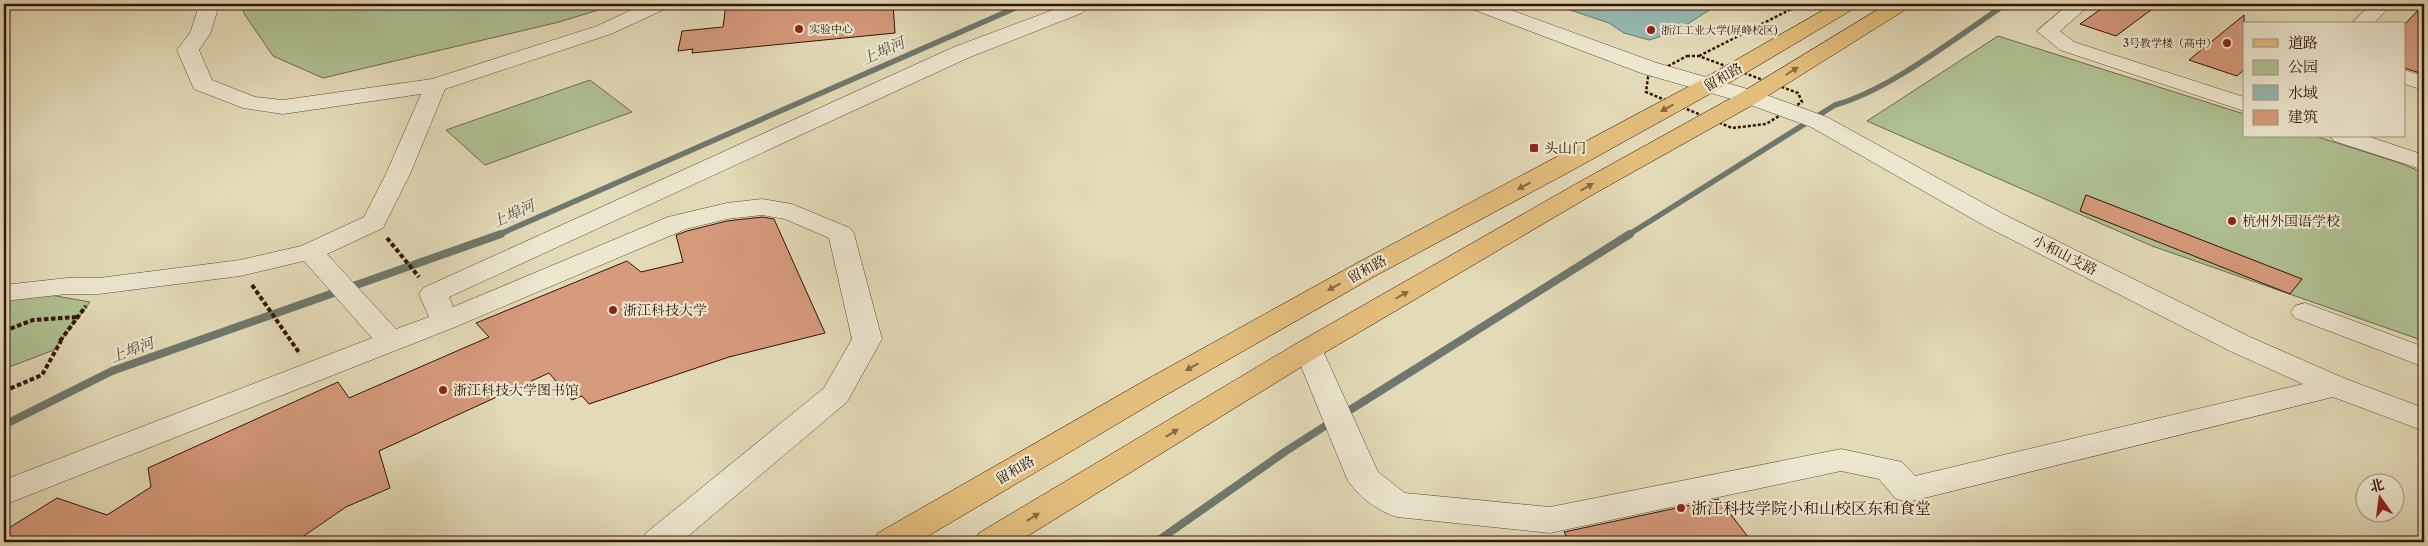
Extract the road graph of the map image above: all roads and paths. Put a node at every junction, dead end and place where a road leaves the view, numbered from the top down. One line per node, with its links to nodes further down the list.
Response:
1 (203, 4): 15 (street)
2 (660, 4): 15 (street)
3 (1082, 4): 26 (street)
4 (1476, 4): 16 (street)
5 (1503, 4): 16 (street)
6 (1801, 4): 12 (path)
7 (1848, 4): 16 (main road, 留和路)
8 (1901, 4): 17 (main road, one-way to 8)
9 (2081, 4): 18 (street)
10 (2382, 4): 11 (street)
11 (2362, 22)
12 (1699, 56)
13 (2406, 78): 14 (street)
14 (2424, 83)
15 (436, 85): 21 (street)
16 (1709, 85): 17 (street, 小和山支路); 42 (main road, 留和路, one-way to 42)
17 (1750, 97): 34 (main road, one-way to 17); 37 (street, 小和山支路)
18 (2243, 104)
19 (2348, 138): 20 (street)
20 (2424, 163)
21 (374, 222): 22 (street); 26 (path)
22 (310, 252): 23 (street); 32 (street)
23 (240, 268): 24 (street); 33 (path)
24 (99, 286): 25 (street); 28 (path)
25 (4, 293)
26 (433, 294): 29 (street)
27 (2305, 312): 36 (street)
28 (78, 317): 30 (path); 35 (path)
29 (445, 321): 32 (street); 41 (street)
30 (4, 331)
31 (61, 341): 35 (path)
32 (391, 341): 40 (street)
33 (294, 347)
34 (1309, 349): 37 (street); 43 (main road, one-way to 34)
35 (54, 350): 38 (path)
36 (2424, 358)
37 (2335, 386): 39 (street, 小和山支路)
38 (4, 391)
39 (2424, 420)
40 (4, 493)
41 (658, 542)
42 (890, 542)
43 (991, 542)

